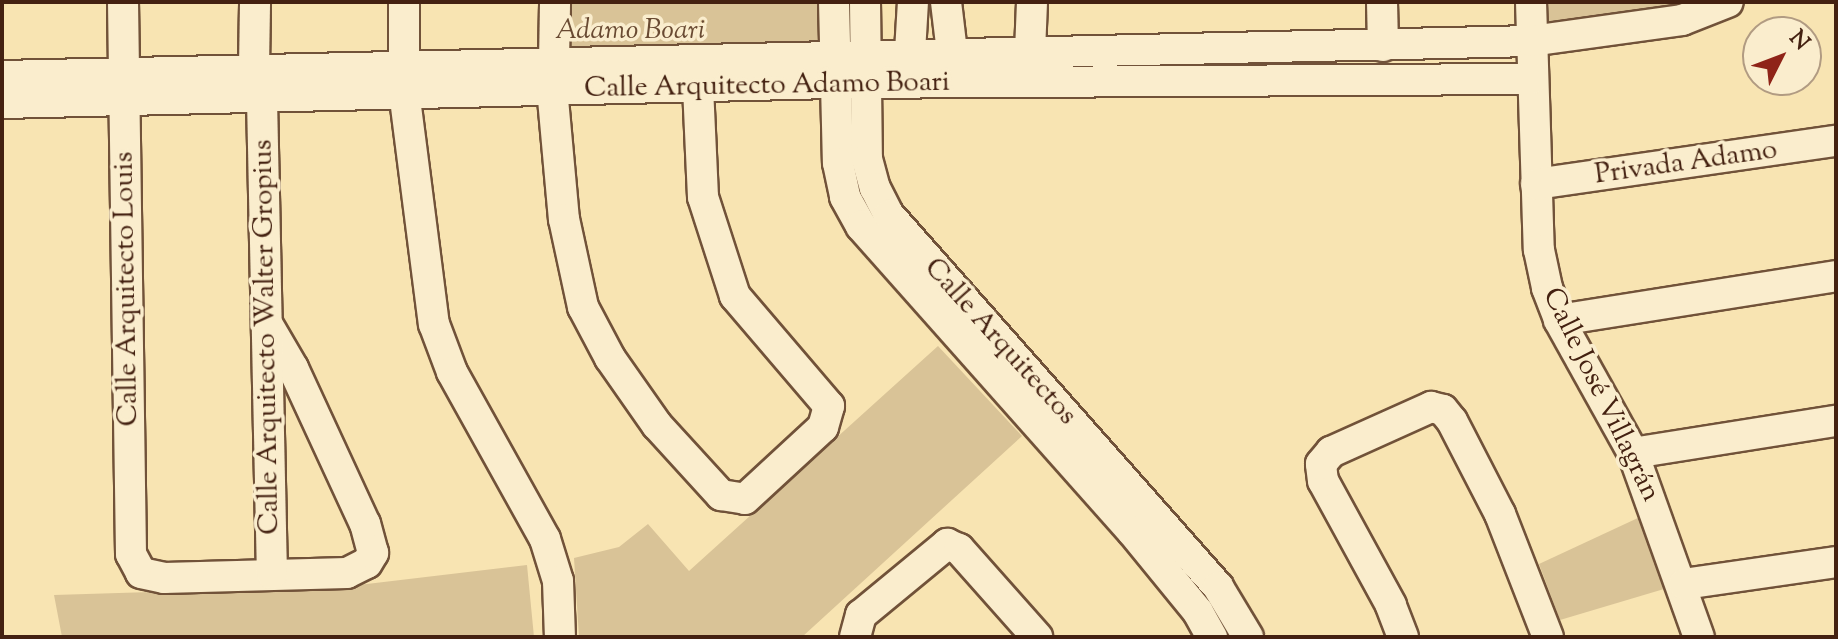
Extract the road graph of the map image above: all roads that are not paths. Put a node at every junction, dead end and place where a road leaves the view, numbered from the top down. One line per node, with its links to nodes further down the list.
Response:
1 (123, 2): 24 (street, Calle Arquitecto Louis)
2 (255, 2): 18 (street)
3 (404, 2): 22 (street)
4 (555, 2): 20 (street)
5 (834, 2): 19 (street, Calle Arquitectos)
6 (865, 2): 19 (street, Calle Arquitectos)
7 (913, 2): 15 (street)
8 (946, 2): 16 (street)
9 (1032, 2): 17 (street)
10 (1382, 2): 14 (street)
11 (1531, 2): 13 (street, Calle José Villagrán)
12 (1728, 2): 13 (street, Calle Arquitecto Adamo Boari)
13 (1531, 41): 14 (street, Calle Arquitecto Adamo Boari); 23 (street, Calle José Villagrán)
14 (1383, 46): 17 (street, Calle Arquitecto Adamo Boari)
15 (910, 52): 16 (street, Calle Arquitecto Adamo Boari); 19 (street, Calle Arquitecto Adamo Boari)
16 (952, 52): 17 (street, Calle Arquitecto Adamo Boari)
17 (1030, 52)
18 (254, 68): 22 (street, Calle Arquitecto Adamo Boari); 24 (street, Calle Arquitecto Adamo Boari)
19 (849, 68): 20 (street, Calle Arquitecto Adamo Boari); 23 (street, Calle Arquitecto Adamo Boari); 25 (street, Calle Arquitecto Adamo Boari); 33 (street, Calle Arquitectos)
20 (553, 75): 22 (street, Calle Arquitecto Adamo Boari); 25 (street, Calle Arquitecto Adamo Boari); 25 (street)
21 (2, 76): 24 (street, Calle Arquitecto Adamo Boari)
22 (403, 79): 26 (street, Calle Arquitecto Adamo Boari); 40 (street)
23 (1532, 79): 29 (street, Calle José Villagrán)
24 (124, 87): 26 (street, Calle Arquitecto Adamo Boari); 27 (street, Calle Arquitecto Adamo Boari); 37 (street, Calle Arquitecto Louis)
25 (698, 88)
26 (262, 99): 32 (street, Calle Arquitecto Walter Gropius)
27 (2, 103)
28 (1836, 141): 29 (street, Privada Adamo)
29 (1536, 184): 31 (street, Calle José Villagrán)
30 (1836, 276): 31 (street)
31 (1559, 320): 35 (street, Calle José Villagrán)
32 (269, 327): 37 (street, Calle Arquitecto Walter Gropius); 37 (street)
33 (998, 362): 42 (street, Calle Arquitectos); 43 (street, Calle Arquitectos)
34 (1836, 421): 35 (street)
35 (1633, 453): 38 (street, Calle José Villagrán)
36 (1836, 562): 38 (street)
37 (272, 574)
38 (1684, 584): 46 (street, Calle José Villagrán)
39 (854, 632): 41 (street)
40 (560, 637)
41 (1037, 637)
42 (1212, 637)
43 (1248, 637)
44 (1403, 637): 45 (street)
45 (1548, 637)
46 (1699, 637)

